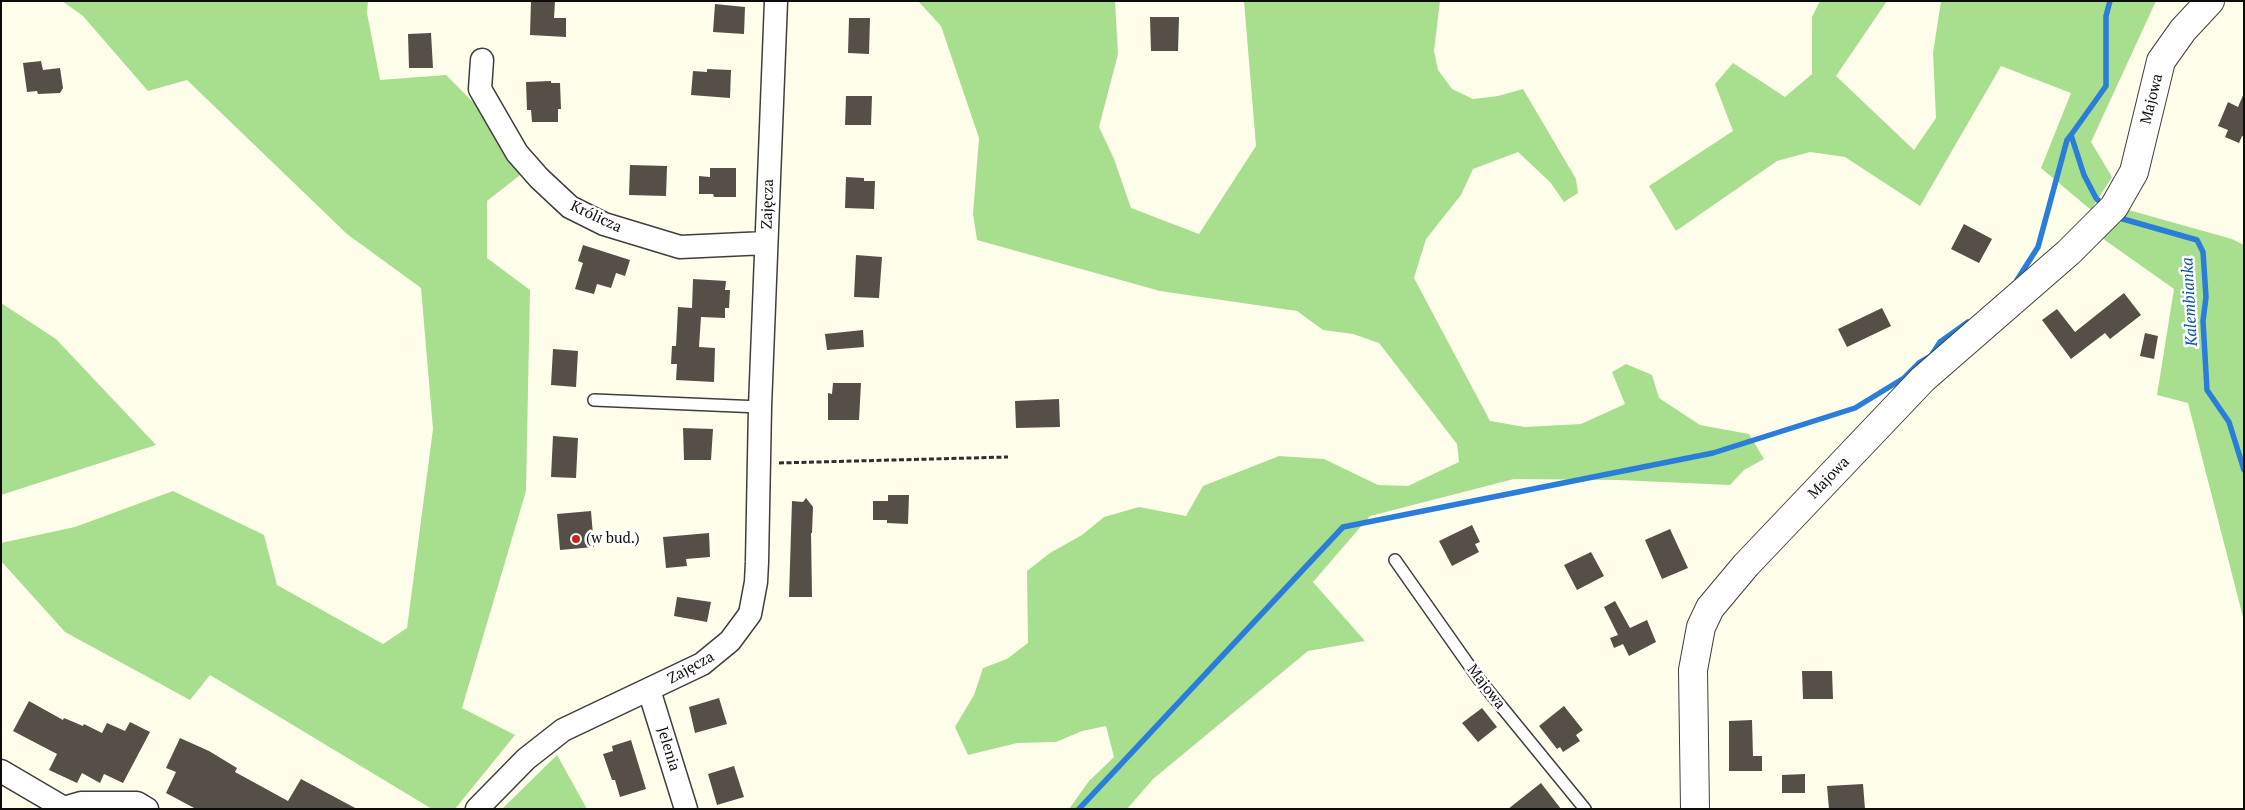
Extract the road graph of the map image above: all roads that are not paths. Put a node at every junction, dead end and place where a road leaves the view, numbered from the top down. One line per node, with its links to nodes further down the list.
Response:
1 (776, 1): 4 (street, Zajęcza)
2 (2210, 1): 15 (street, Majowa)
3 (482, 60): 4 (street, Królicza)
4 (766, 243): 6 (street, Zajęcza)
5 (594, 400): 6 (lane)
6 (760, 407): 8 (street, Zajęcza)
7 (1395, 560): 14 (lane, Majowa)
8 (650, 690): 12 (street, Zajęcza); 13 (street, Jelenia)
9 (1, 771): 10 (street)
10 (64, 808): 11 (street)
11 (147, 809)
12 (477, 809)
13 (686, 809)
14 (1585, 809)
15 (1695, 809)

